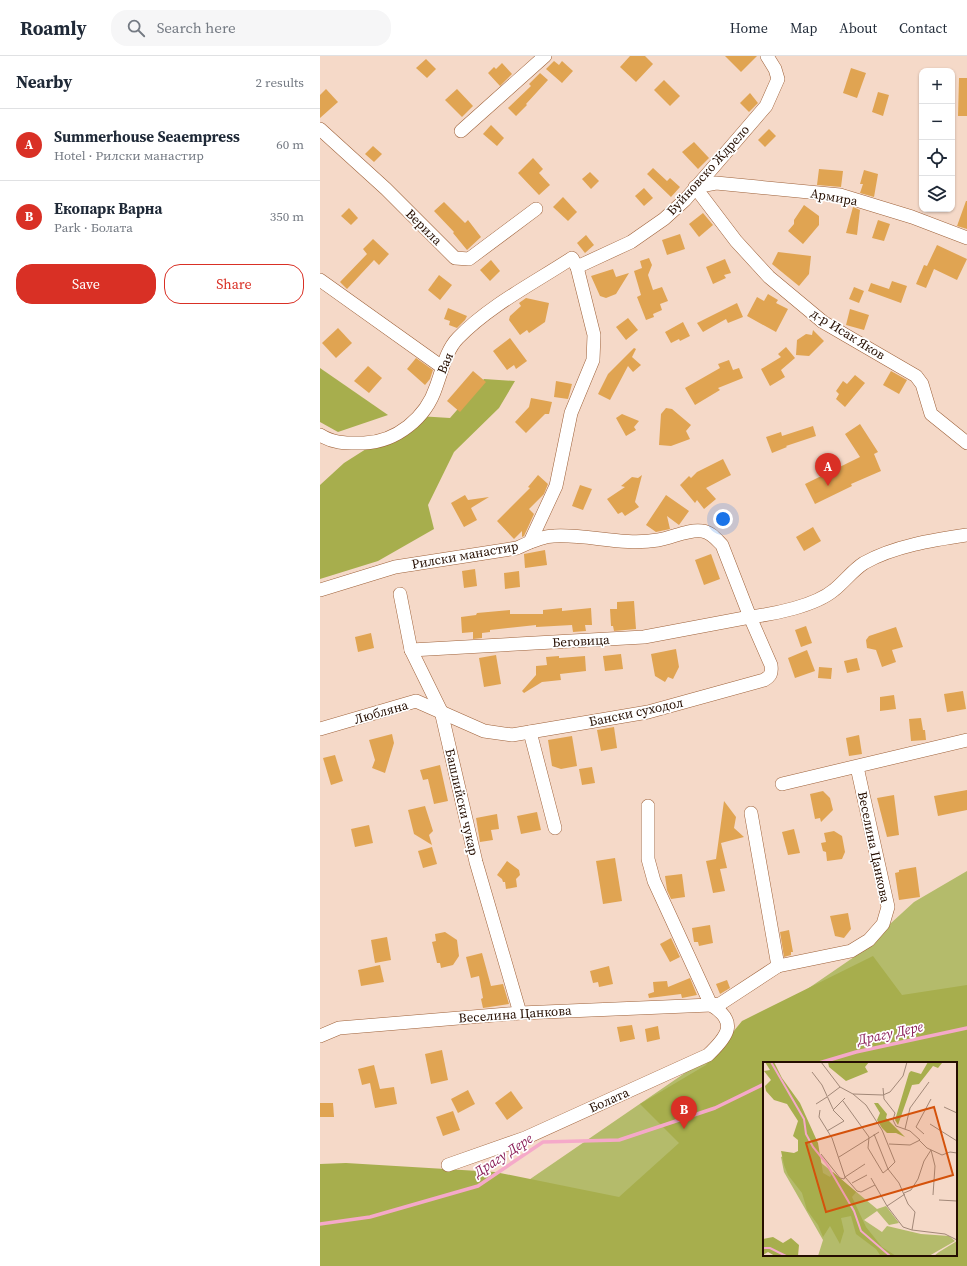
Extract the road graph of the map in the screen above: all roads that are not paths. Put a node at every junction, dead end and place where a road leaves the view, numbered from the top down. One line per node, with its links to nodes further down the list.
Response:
1 (545, 56): 4 (street)
2 (767, 56): 5 (street, Буйновско Ждрело)
3 (320, 129): 6 (street, Верила)
4 (462, 131)
5 (695, 187): 7 (street, Армира); 8 (street, Буйновско Ждрело); 12 (street, д-р Исак Яков)
6 (536, 208)
7 (967, 238)
8 (574, 262): 10 (street, Вая); 14 (street)
9 (320, 280): 10 (street)
10 (442, 367): 11 (street, Вая)
11 (320, 435)
12 (967, 443)
13 (967, 535): 17 (street)
14 (530, 542): 15 (street, Рилски манастир); 17 (street, Рилски манастир)
15 (320, 590)
16 (400, 594): 18 (street, Башлийски чукар)
17 (750, 617): 18 (street, Беговица); 21 (street, Бански суходол)
18 (411, 650): 19 (street, Башлийски чукар)
19 (441, 711): 20 (street, Любляна); 21 (street, Бански суходол); 30 (street, Башлийски чукар)
20 (320, 729)
21 (530, 732): 27 (street)
22 (967, 740): 23 (street)
23 (857, 767): 24 (street); 28 (street, Веселина Цанкова)
24 (782, 784)
25 (648, 806): 29 (street)
26 (751, 813): 28 (street)
27 (555, 828)
28 (778, 966): 29 (street, Веселина Цанкова)
29 (711, 1005): 30 (street, Веселина Цанкова); 32 (street, Болата)
30 (520, 1013): 31 (street, Веселина Цанкова)
31 (320, 1036)
32 (448, 1165)

